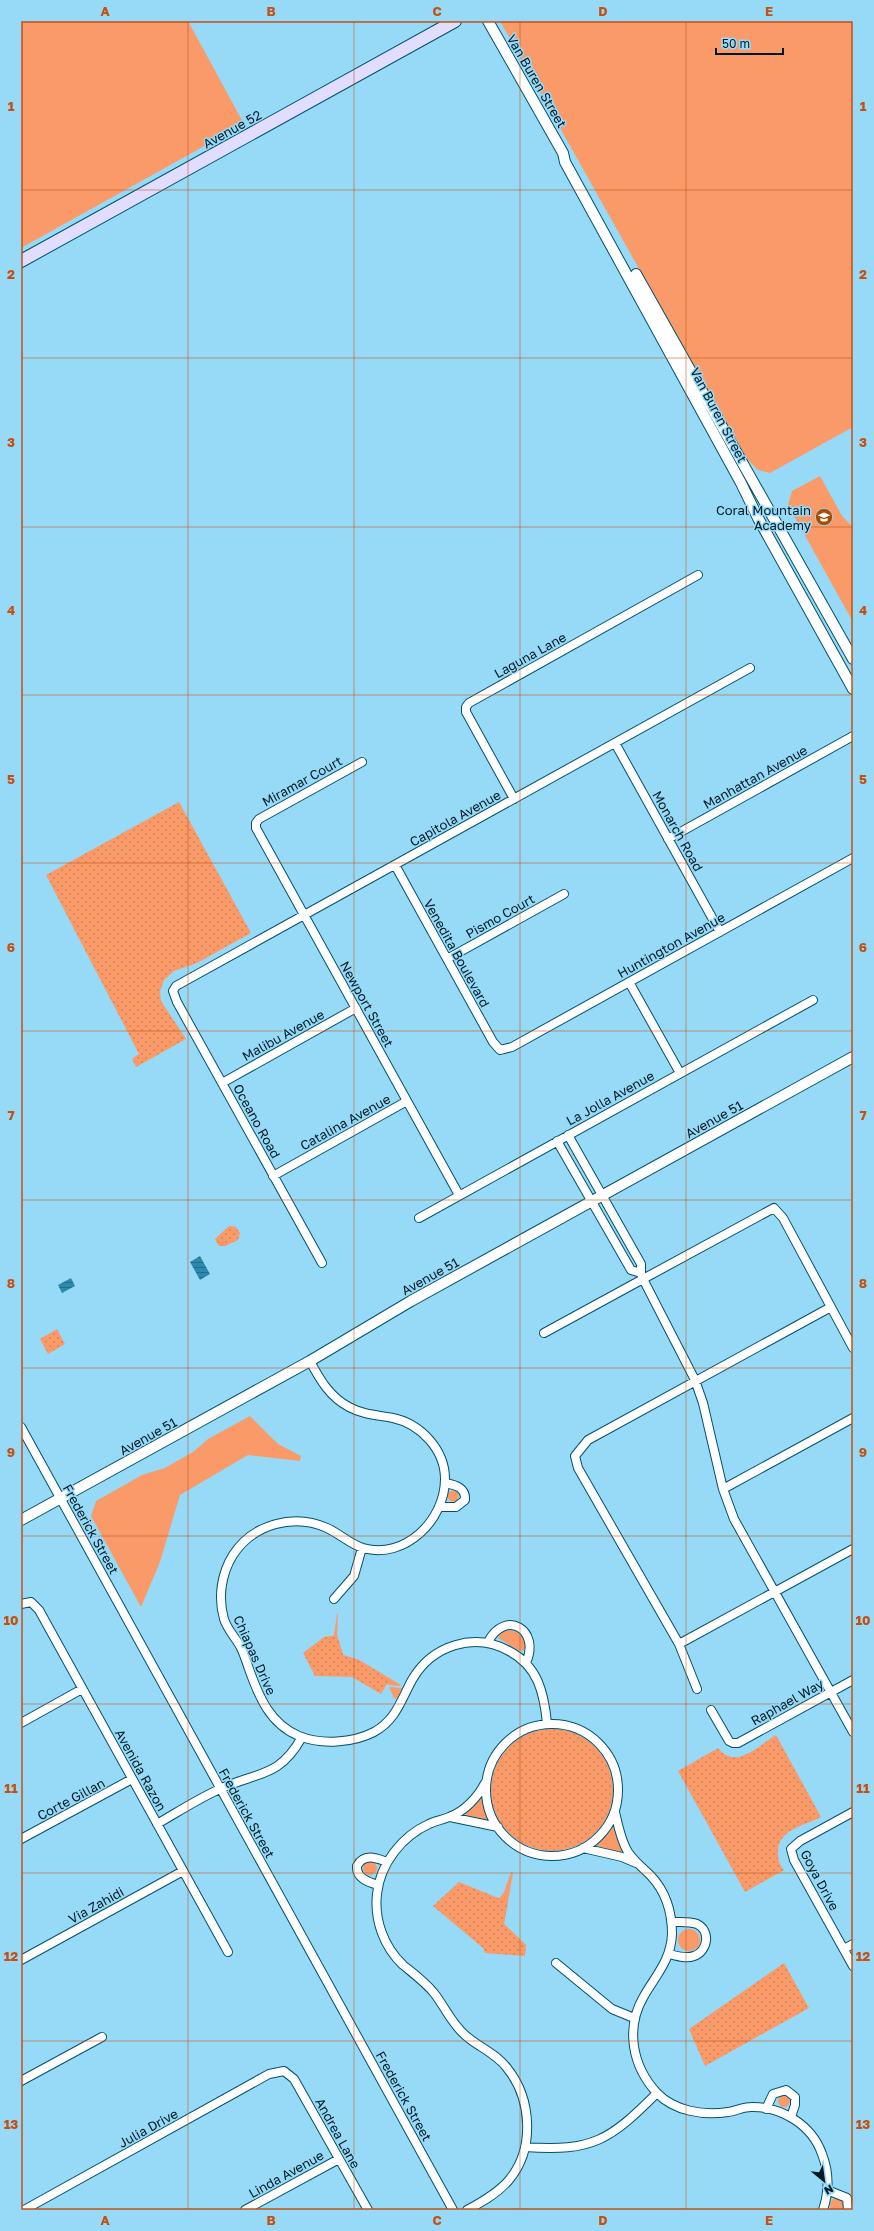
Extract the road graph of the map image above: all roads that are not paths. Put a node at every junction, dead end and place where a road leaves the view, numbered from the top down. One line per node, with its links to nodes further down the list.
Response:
1 (455, 21): 4 (main road, Avenue 52)
2 (488, 21): 3 (street, Van Buren Street)
3 (563, 153): 6 (street, Van Buren Street); 10 (street, Van Buren Street)
4 (21, 261)
5 (764, 486): 6 (street)
6 (793, 550): 8 (street, Van Buren Street)
7 (698, 575): 14 (street, Laguna Lane)
8 (853, 659)
9 (750, 668): 12 (street, Capitola Avenue)
10 (853, 689)
11 (853, 736): 16 (street, Manhattan Avenue)
12 (615, 743): 14 (street, Capitola Avenue); 16 (street, Monarch Road)
13 (362, 762): 15 (street, Miramar Court)
14 (514, 799): 18 (street, Capitola Avenue)
15 (256, 823): 20 (street, Newport Street)
16 (668, 839): 21 (street, Monarch Road)
17 (853, 858): 21 (street, Huntington Avenue)
18 (395, 865): 20 (street, Capitola Avenue); 22 (street, Venedita Boulevard)
19 (564, 894): 22 (street, Pismo Court)
20 (304, 915): 24 (street, Capitola Avenue); 26 (street, Newport Street)
21 (720, 932): 23 (street, Huntington Avenue)
22 (447, 959): 27 (street, Venedita Boulevard)
23 (629, 982): 27 (street, Huntington Avenue); 29 (street)
24 (174, 991): 30 (street, Oceano Road)
25 (813, 1000): 29 (street, La Jolla Avenue)
26 (356, 1008): 30 (street, Malibu Avenue); 31 (street, Newport Street)
27 (500, 1050)
28 (853, 1057): 36 (street, Avenue 51)
29 (680, 1073): 32 (street, La Jolla Avenue)
30 (222, 1083): 34 (street, Oceano Road)
31 (407, 1101): 34 (street, Catalina Avenue); 35 (street, Newport Street)
32 (568, 1135): 33 (street, La Jolla Avenue); 36 (street)
33 (557, 1142): 35 (street, La Jolla Avenue); 37 (street)
34 (273, 1176): 39 (street, Oceano Road)
35 (460, 1196): 38 (street, La Jolla Avenue)
36 (601, 1196): 37 (street, Avenue 51); 40 (street)
37 (590, 1202): 40 (street); 44 (street, Avenue 51)
38 (419, 1218)
39 (322, 1263)
40 (642, 1276): 41 (street); 42 (street); 45 (street)
41 (831, 1307): 43 (street); 45 (street)
42 (544, 1333)
43 (853, 1348)
44 (310, 1362): 48 (street, Chiapas Drive); 50 (street, Avenue 51)
45 (695, 1380): 49 (street); 59 (street)
46 (853, 1418): 49 (street)
47 (21, 1427): 50 (street, Frederick Street)
48 (445, 1483): 51 (street, Chiapas Drive); 51 (street)
49 (723, 1489): 55 (street)
50 (60, 1499): 52 (street, Avenue 51); 72 (street, Frederick Street)
51 (440, 1507): 53 (street, Chiapas Drive)
52 (21, 1520)
53 (362, 1548): 56 (street); 69 (street, Chiapas Drive)
54 (853, 1549): 55 (street)
55 (773, 1592): 59 (street); 64 (street)
56 (334, 1599)
57 (21, 1604): 62 (street, Avenida Razon)
58 (488, 1642): 60 (street, Chiapas Drive); 60 (street); 69 (street, Chiapas Drive)
59 (679, 1644): 63 (street)
60 (526, 1663): 67 (street, Chiapas Drive)
61 (853, 1680): 64 (street, Raphael Way)
62 (82, 1689): 66 (street); 70 (street, Avenida Razon)
63 (696, 1689)
64 (829, 1693): 65 (street, Raphael Way); 68 (street)
65 (711, 1710)
66 (21, 1723)
67 (547, 1723): 71 (street); 73 (street)
68 (853, 1732)
69 (302, 1738): 72 (street)
70 (132, 1779): 76 (street, Avenida Razon); 78 (street, Corte Gillan)
71 (485, 1783): 75 (street); 77 (street)
72 (220, 1789): 76 (street); 105 (street, Frederick Street)
73 (615, 1812): 79 (street); 81 (street)
74 (853, 1812): 86 (street, Goya Drive)
75 (450, 1817): 77 (street); 80 (street)
76 (157, 1824): 82 (street, Avenida Razon)
77 (498, 1828): 79 (street)
78 (21, 1839)
79 (583, 1848): 81 (street)
80 (388, 1862): 83 (street); 83 (street)
81 (637, 1864): 84 (street)
82 (183, 1871): 87 (street, Avenida Razon); 89 (street, Via Zahidi)
83 (378, 1885): 99 (street)
84 (672, 1922): 88 (street); 88 (street)
85 (853, 1944): 86 (street)
86 (844, 1949): 91 (street, Goya Drive)
87 (228, 1952)
88 (669, 1954): 92 (street)
89 (21, 1960)
90 (556, 1963): 92 (street)
91 (853, 1966)
92 (634, 2018): 96 (street)
93 (102, 2037): 95 (street)
94 (284, 2071): 100 (street, Andrea Lane); 102 (street, Julia Drive)
95 (21, 2081)
96 (657, 2093): 97 (street); 99 (street)
97 (766, 2109): 98 (street); 98 (street)
98 (791, 2117): 101 (street)
99 (525, 2147): 106 (street)
100 (339, 2159): 103 (street, Linda Avenue); 104 (street, Andrea Lane)
101 (827, 2190): 107 (street); 108 (street)
102 (24, 2210)
103 (245, 2210)
104 (368, 2210)
105 (453, 2210)
106 (467, 2210)
107 (823, 2210)
108 (848, 2210)

